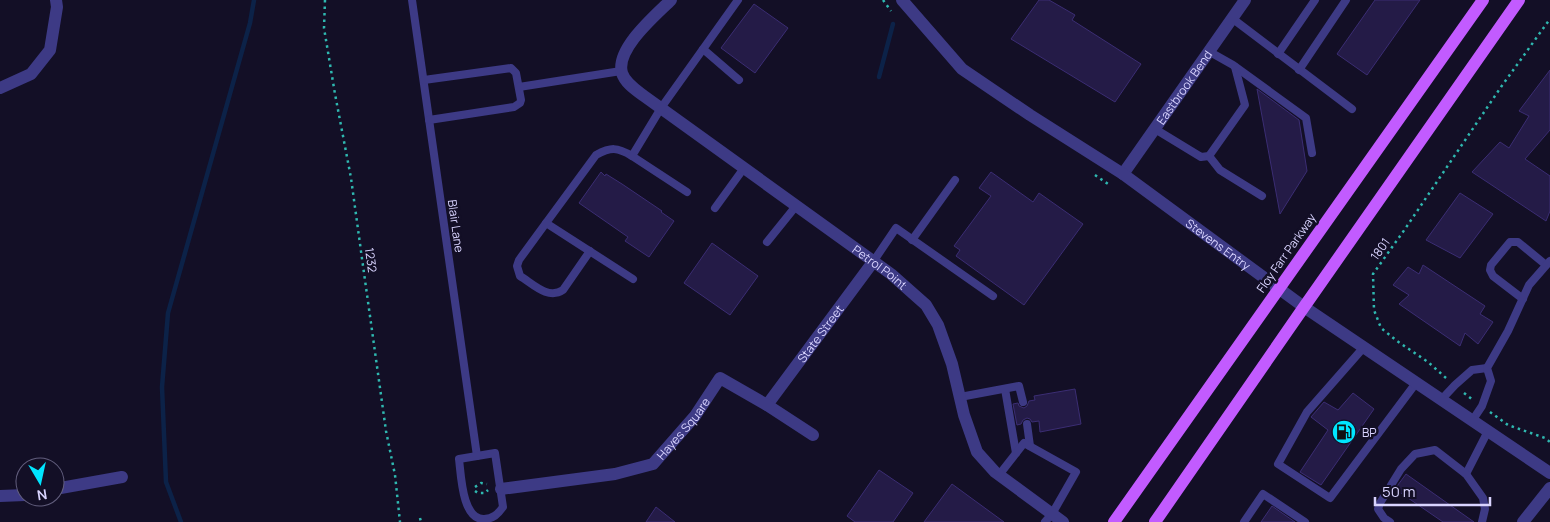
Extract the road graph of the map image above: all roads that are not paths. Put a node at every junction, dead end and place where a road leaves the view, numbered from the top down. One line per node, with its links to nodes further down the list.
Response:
1 (56, 0): 21 (street)
2 (412, 0): 18 (lane, Blair Lane)
3 (672, 0): 17 (street)
4 (738, 0): 12 (lane)
5 (902, 0): 30 (street, Stevens Entry)
6 (1246, 0): 11 (street, Eastbrook Bend)
7 (1315, 0): 14 (lane)
8 (1346, 0): 16 (lane)
9 (1482, 0): 43 (main road, Floy Farr Parkway)
10 (1519, 0): 46 (main road)
11 (1233, 19): 13 (street, Eastbrook Bend); 14 (lane)
12 (703, 49): 19 (lane); 22 (lane)
13 (1210, 52): 15 (lane); 25 (street, Eastbrook Bend)
14 (1278, 54): 16 (lane)
15 (1235, 67): 26 (lane); 28 (lane)
16 (1299, 70): 23 (lane)
17 (622, 71): 20 (lane); 22 (street, Petrol Point)
18 (424, 80): 20 (lane); 24 (lane, Blair Lane)
19 (739, 80)
20 (519, 87): 24 (lane)
21 (0, 88)
22 (661, 108): 27 (lane); 29 (street, Petrol Point)
23 (1352, 110)
24 (429, 120): 61 (lane, Blair Lane)
25 (1154, 129): 28 (lane); 30 (street, Eastbrook Bend)
26 (1312, 153)
27 (632, 156): 32 (lane); 36 (lane)
28 (1209, 156): 33 (lane)
29 (744, 168): 34 (street, Petrol Point); 35 (lane)
30 (1123, 174): 43 (street, Stevens Entry)
31 (955, 180): 37 (lane)
32 (687, 192)
33 (1262, 196)
34 (796, 206): 38 (lane); 40 (street, Petrol Point)
35 (715, 208)
36 (546, 223): 39 (lane); 39 (lane)
37 (912, 240): 40 (lane); 44 (lane)
38 (767, 242)
39 (590, 251): 42 (lane)
40 (873, 262): 51 (street, Petrol Point); 54 (street, State Street)
41 (1548, 263): 45 (lane); 45 (lane)
42 (632, 279)
43 (1278, 288): 46 (street, Stevens Entry); 73 (main road, Floy Farr Parkway)
44 (993, 296)
45 (1523, 299): 48 (lane)
46 (1304, 307): 47 (street, Stevens Entry); 74 (main road)
47 (1364, 347): 49 (street, Stevens Entry); 49 (lane)
48 (1487, 368): 52 (lane); 55 (lane)
49 (1416, 383): 52 (street, Stevens Entry)
50 (1005, 389): 51 (lane); 53 (lane); 60 (lane)
51 (960, 397): 63 (street, Petrol Point)
52 (1441, 400): 55 (street, Stevens Entry)
53 (1023, 402)
54 (767, 405): 58 (street, Hayes Square); 68 (street, Hayes Square)
55 (1472, 421): 57 (street, Stevens Entry)
56 (1027, 424): 59 (lane)
57 (1488, 431): 62 (street, Stevens Entry); 64 (lane)
58 (813, 435)
59 (1030, 446): 60 (lane); 71 (lane)
60 (1016, 453): 63 (lane)
61 (477, 456): 68 (lane); 68 (lane)
62 (1550, 473)
63 (999, 474): 71 (street, Petrol Point)
64 (1466, 474): 77 (lane); 78 (lane)
65 (122, 477): 66 (street)
66 (65, 487)
67 (1550, 488): 79 (street)
68 (501, 489)
69 (15, 495): 70 (street)
70 (0, 496)
71 (1049, 518): 72 (street, Petrol Point)
72 (1063, 522)
73 (1114, 522)
74 (1155, 522)
75 (1244, 522): 76 (lane)
76 (1306, 522)
77 (1390, 522)
78 (1482, 522)
79 (1523, 522)

